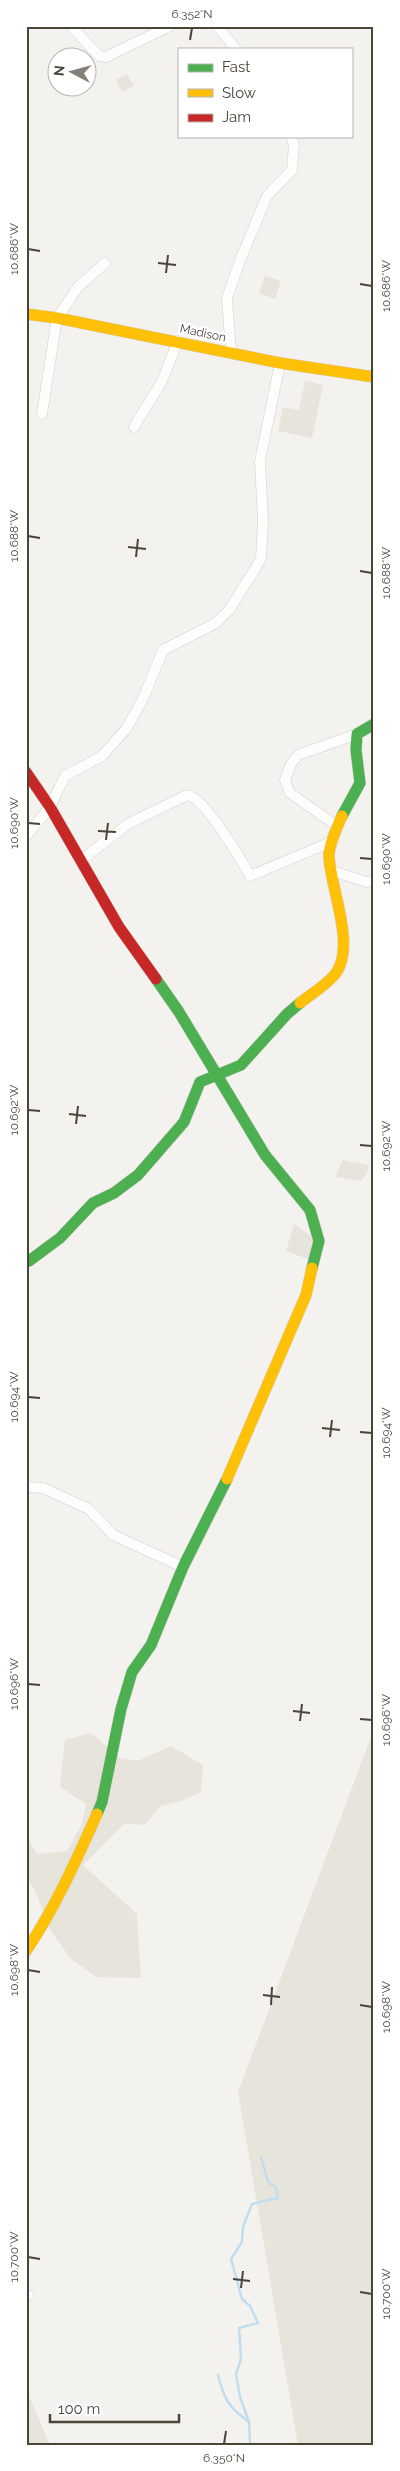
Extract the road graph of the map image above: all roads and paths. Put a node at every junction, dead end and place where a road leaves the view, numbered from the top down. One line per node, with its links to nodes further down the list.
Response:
1 (71, 26): 2 (street)
2 (170, 26)
3 (217, 26): 4 (street)
4 (235, 48)
5 (291, 138): 10 (street)
6 (105, 263): 8 (street)
7 (26, 314): 8 (street, Madison)
8 (57, 318): 9 (street, Madison); 13 (street)
9 (178, 341): 10 (street, Madison); 14 (street)
10 (231, 353): 11 (street, Madison)
11 (280, 363): 12 (street, Madison); 18 (street)
12 (374, 377)
13 (42, 414)
14 (134, 426)
15 (374, 724): 16 (street)
16 (357, 734): 19 (street); 19 (street)
17 (26, 772): 18 (street)
18 (50, 807): 20 (street); 22 (street)
19 (336, 826): 21 (street)
20 (26, 836)
21 (333, 842): 22 (street); 23 (street)
22 (80, 861): 25 (street)
23 (332, 871): 24 (street); 25 (street)
24 (374, 880)
25 (218, 1075): 26 (street); 28 (street)
26 (28, 1260)
27 (26, 1487): 28 (street)
28 (182, 1567): 29 (street)
29 (26, 1951)

